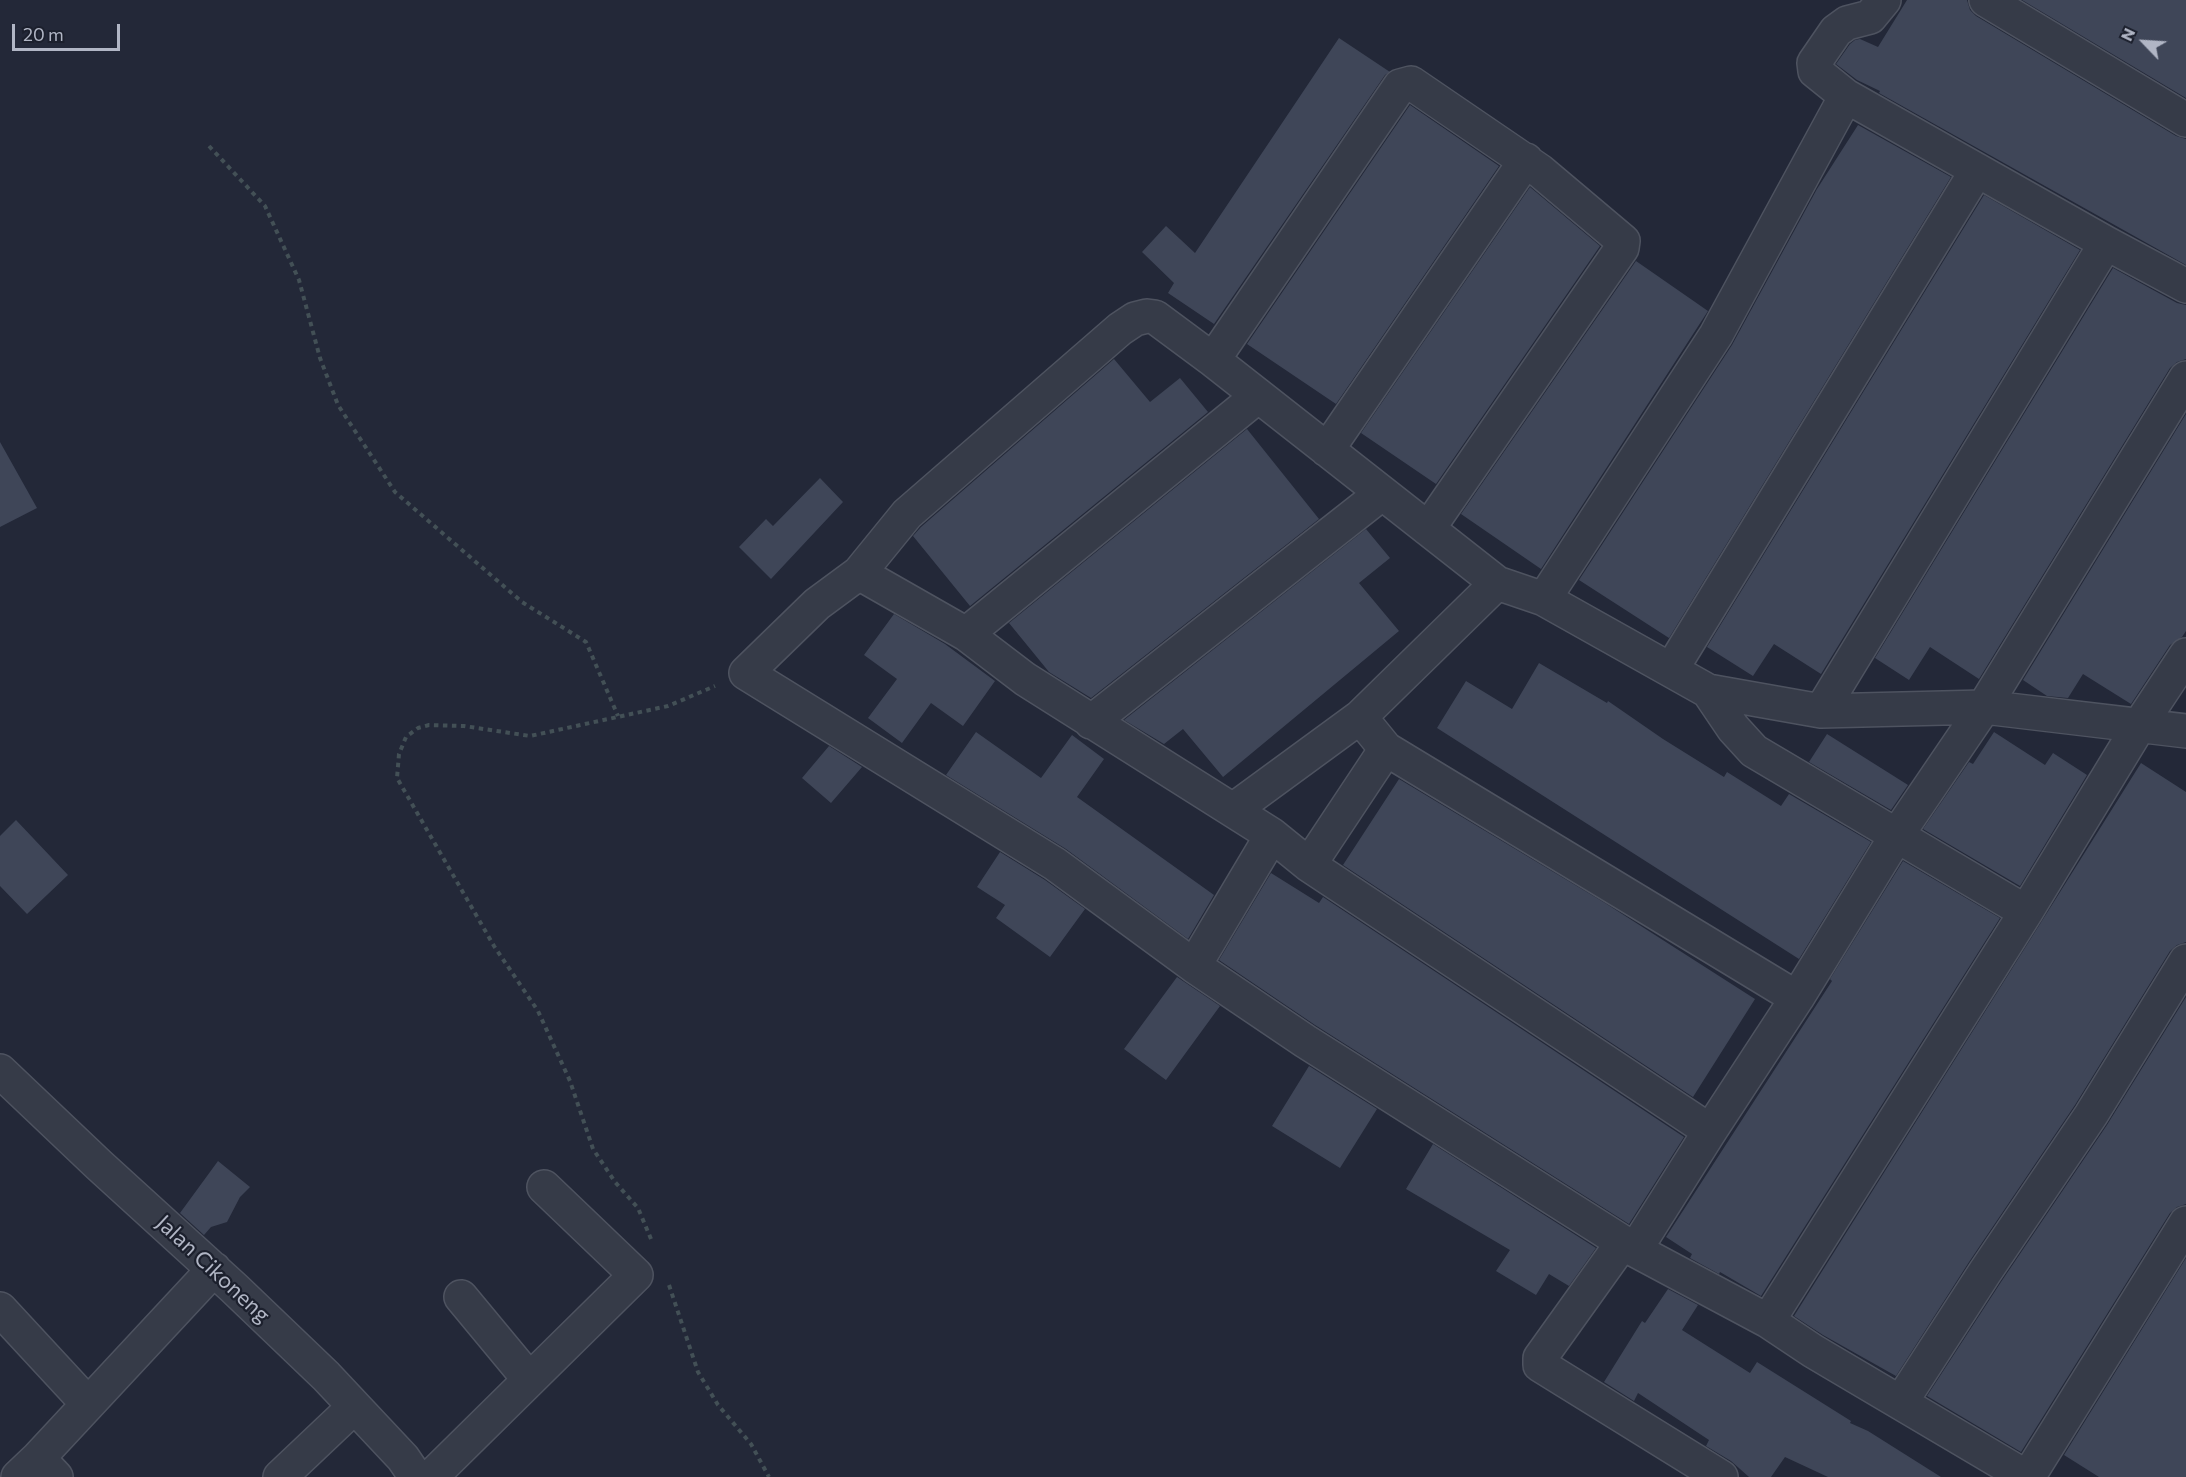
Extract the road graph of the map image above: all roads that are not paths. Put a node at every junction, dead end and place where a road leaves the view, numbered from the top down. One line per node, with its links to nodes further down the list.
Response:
1 (1884, 0): 3 (street)
2 (1986, 0): 4 (street)
3 (1846, 96): 6 (street); 17 (street)
4 (2186, 120)
5 (1526, 160): 9 (street); 12 (street); 14 (street)
6 (1977, 170): 7 (street); 20 (street)
7 (2106, 243): 8 (street); 23 (street)
8 (2186, 286)
9 (1213, 360): 11 (street); 15 (street)
10 (2186, 378): 22 (street)
11 (1258, 396): 12 (street); 18 (street)
12 (1327, 450): 13 (street)
13 (1381, 494): 14 (street); 25 (street)
14 (1428, 529): 16 (street)
15 (859, 573): 18 (street); 35 (street)
16 (1497, 583): 17 (street); 24 (street)
17 (1544, 598): 20 (street)
18 (966, 634): 25 (street)
19 (2186, 655): 26 (street)
20 (1671, 670): 21 (street)
21 (1707, 691): 23 (street); 31 (street)
22 (1984, 707): 23 (street); 26 (street); 31 (street)
23 (1821, 711)
24 (1360, 717): 28 (street); 29 (street)
25 (1091, 722): 29 (street)
26 (2139, 726): 27 (street); 33 (street)
27 (2186, 731)
28 (1386, 750): 32 (street); 36 (street)
29 (1233, 810): 30 (street)
30 (1272, 835): 32 (street); 35 (street)
31 (1897, 836): 33 (street); 36 (street)
32 (1309, 865): 38 (street)
33 (2026, 912): 45 (street)
34 (2186, 961): 47 (street)
35 (1194, 966): 41 (street)
36 (1797, 998): 38 (street)
37 (0, 1071): 42 (street, Jalan Cikoneng)
38 (1710, 1131): 41 (street)
39 (544, 1187): 46 (street)
40 (2186, 1223): 55 (street)
41 (1629, 1246): 45 (street); 54 (street)
42 (213, 1269): 48 (street); 49 (street, Jalan Cikoneng)
43 (461, 1297): 46 (street)
44 (0, 1309): 48 (street)
45 (1767, 1321): 47 (street)
46 (529, 1379): 53 (street)
47 (1901, 1402): 55 (street)
48 (88, 1404): 50 (street)
49 (354, 1407): 51 (street); 52 (street, Jalan Cikoneng)
50 (37, 1471)
51 (280, 1477)
52 (416, 1477)
53 (431, 1477)
54 (1721, 1477)
55 (2027, 1477)

